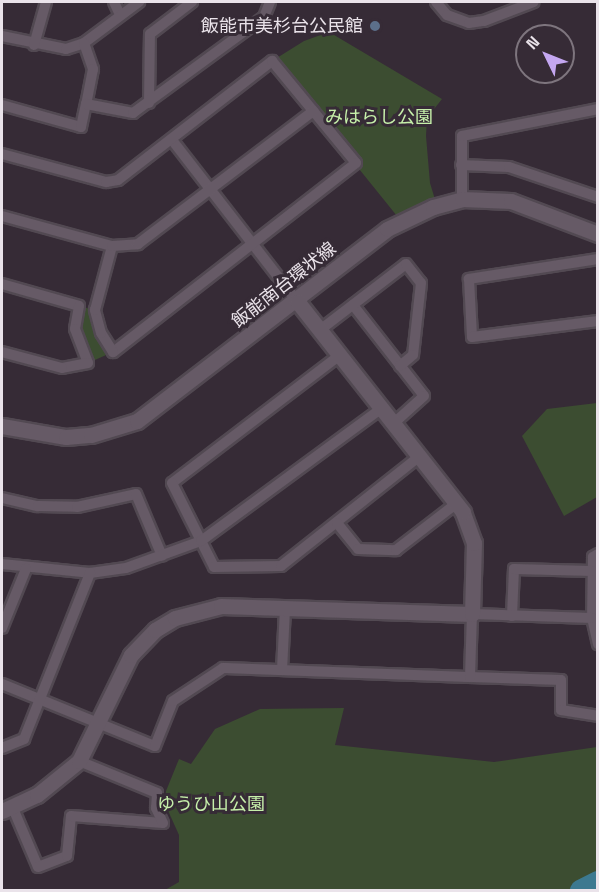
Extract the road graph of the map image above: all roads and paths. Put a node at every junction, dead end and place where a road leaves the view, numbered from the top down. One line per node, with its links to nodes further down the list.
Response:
1 (46, 2): 12 (street)
2 (114, 2): 9 (street)
3 (139, 2): 9 (street)
4 (192, 2): 13 (street)
5 (270, 2): 13 (street)
6 (436, 2): 8 (street)
7 (534, 2): 8 (street)
8 (505, 6)
9 (120, 15): 11 (street)
10 (2, 36): 12 (street)
11 (84, 43): 12 (street); 14 (street)
12 (34, 45)
13 (149, 103): 14 (street)
14 (86, 104): 15 (street)
15 (2, 105)
16 (597, 109): 20 (street)
17 (314, 111): 18 (street); 21 (street); 26 (street)
18 (172, 140): 19 (street); 21 (street)
19 (2, 154)
20 (462, 165): 22 (street); 23 (street)
21 (211, 191): 26 (street); 27 (street)
22 (597, 197)
23 (462, 199): 25 (street, 飯能南台環状線); 30 (street, 飯能南台環状線)
24 (2, 216): 27 (street)
25 (597, 234)
26 (252, 243): 27 (street); 30 (street)
27 (112, 246)
28 (597, 259): 32 (street)
29 (2, 284): 34 (street)
30 (297, 301): 33 (street); 39 (street, 飯能南台環状線)
31 (353, 305): 33 (street); 36 (street); 36 (street)
32 (597, 321)
33 (320, 330): 35 (street)
34 (2, 352)
35 (340, 355): 37 (street); 44 (street)
36 (400, 366): 38 (street)
37 (382, 408): 38 (street); 44 (street)
38 (394, 423): 40 (street)
39 (2, 426)
40 (420, 456): 42 (street); 43 (street)
41 (2, 498): 46 (street)
42 (457, 503): 43 (street); 52 (street)
43 (337, 523): 44 (street)
44 (201, 541): 46 (street)
45 (597, 554): 49 (street)
46 (162, 556): 50 (street)
47 (2, 564): 48 (street)
48 (26, 569): 50 (street); 55 (street)
49 (592, 571): 53 (street); 54 (street)
50 (90, 573): 60 (street)
51 (285, 609): 52 (street); 57 (street); 62 (street)
52 (472, 614): 53 (street); 58 (street)
53 (512, 616): 54 (street)
54 (592, 618): 56 (street)
55 (2, 628)
56 (597, 644)
57 (282, 670): 58 (street); 62 (street)
58 (470, 677): 61 (street)
59 (2, 684): 60 (street)
60 (39, 699): 62 (street); 63 (street)
61 (597, 716)
62 (100, 723): 64 (street)
63 (2, 747)
64 (79, 761): 65 (street); 65 (street)
65 (7, 809)

